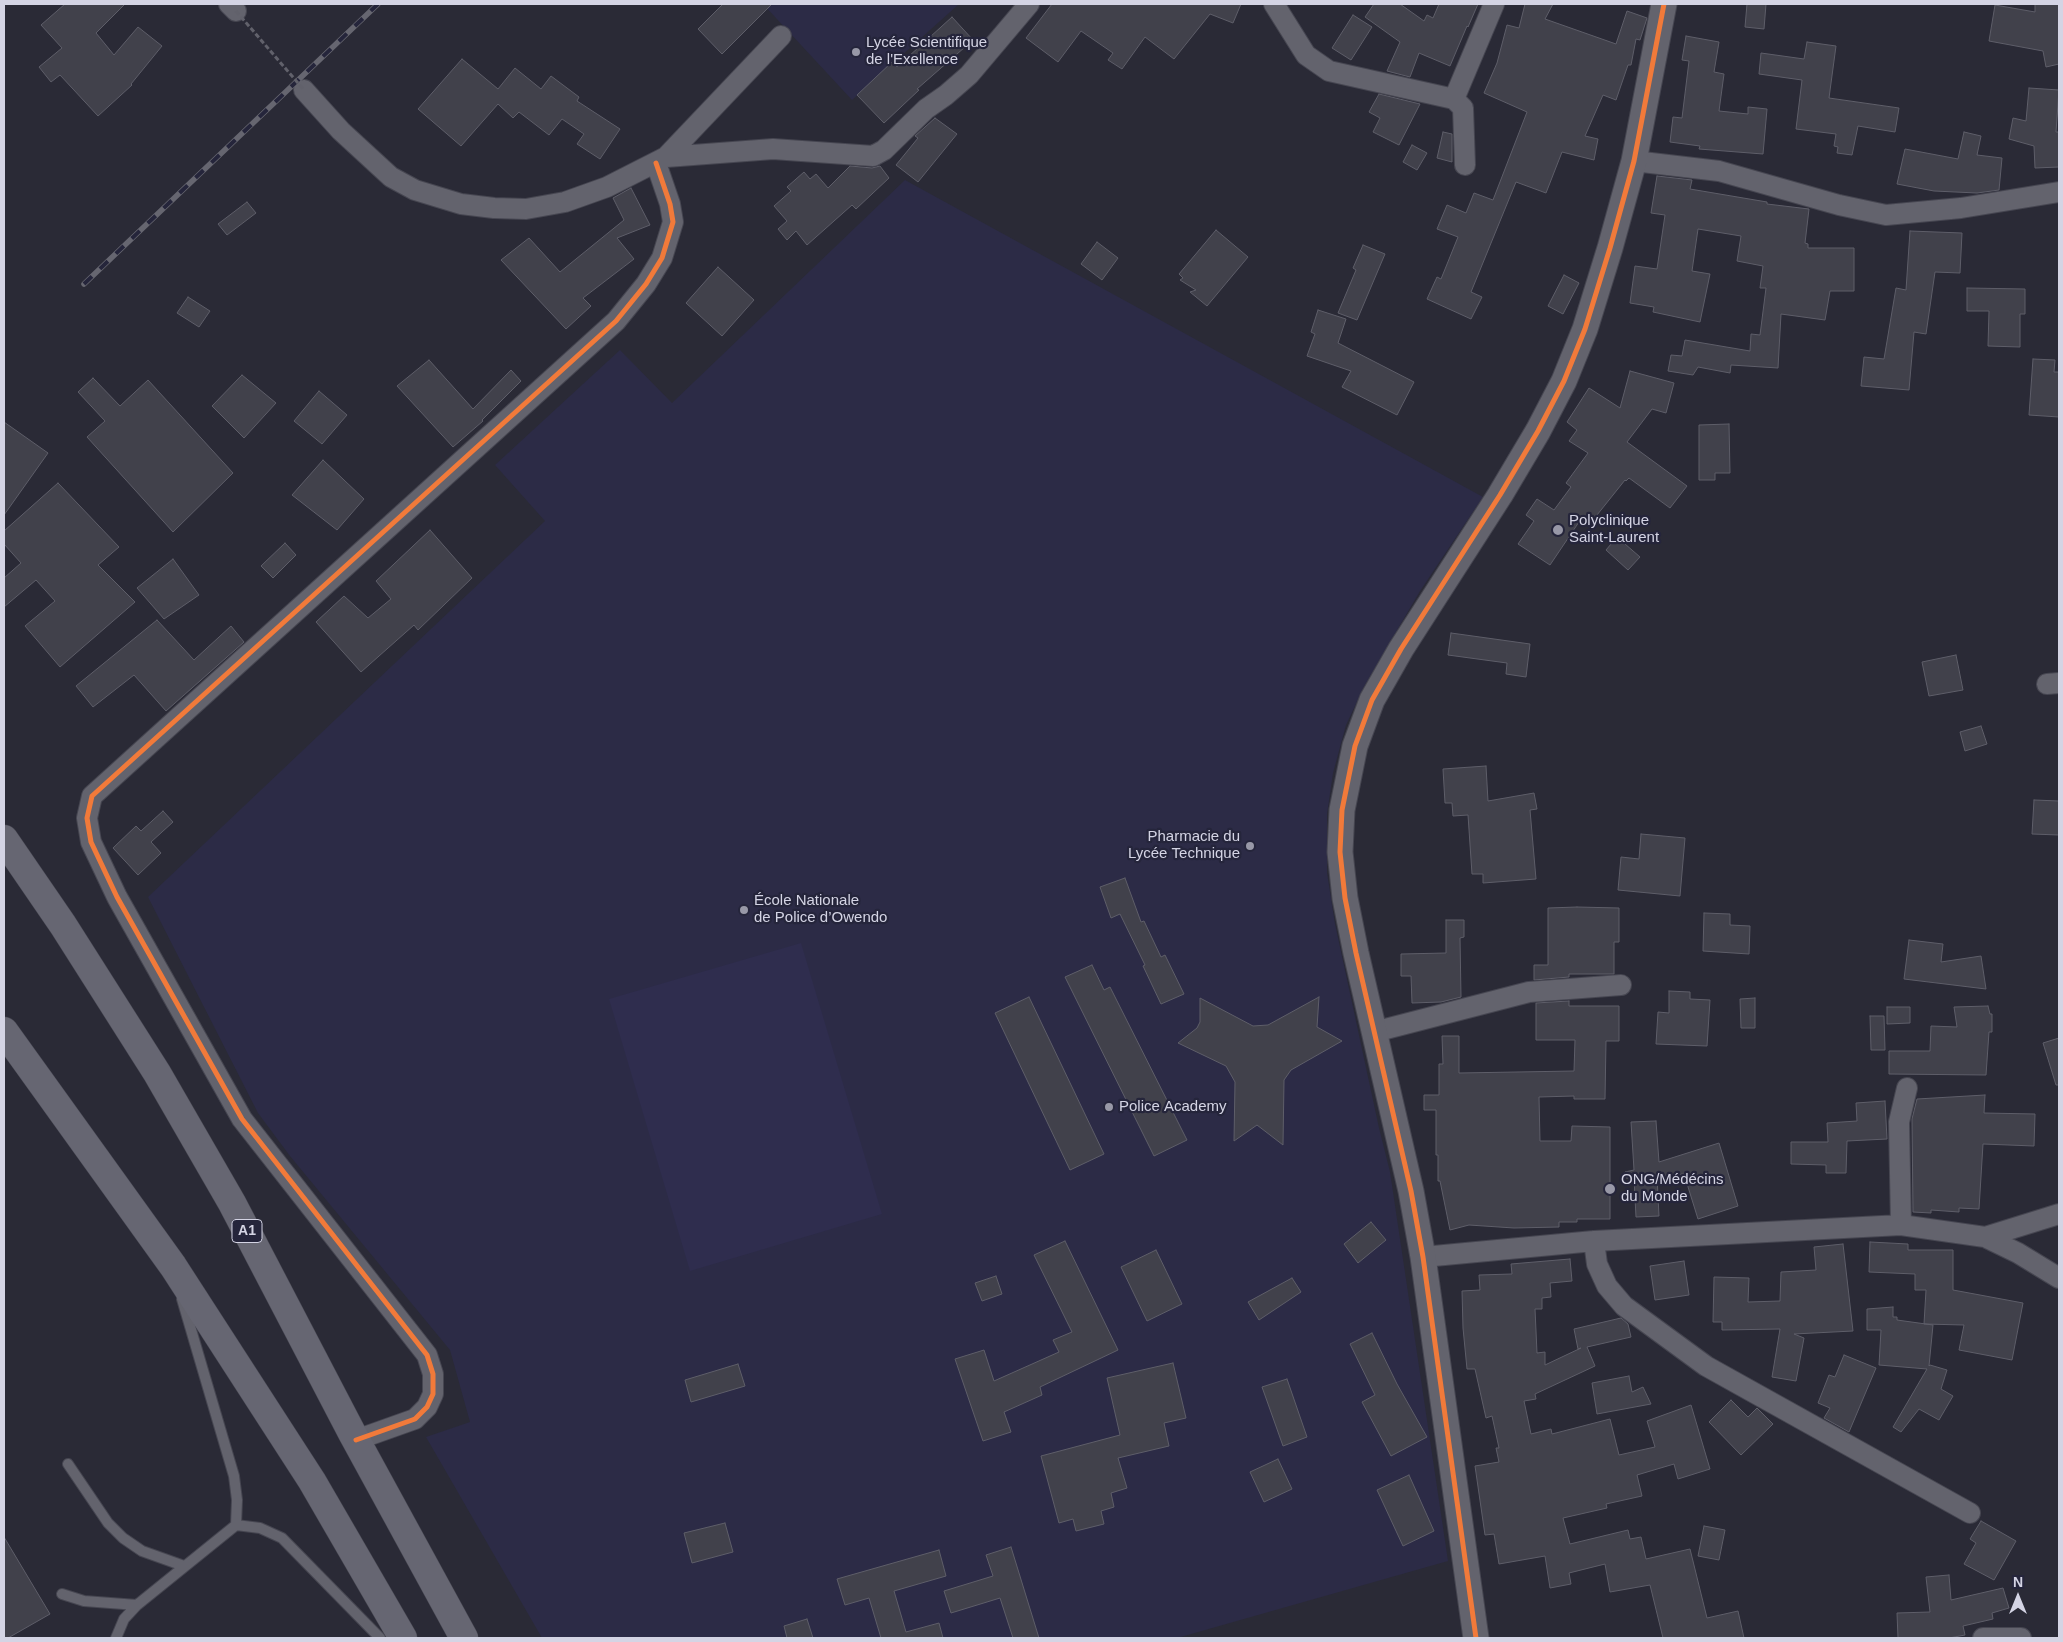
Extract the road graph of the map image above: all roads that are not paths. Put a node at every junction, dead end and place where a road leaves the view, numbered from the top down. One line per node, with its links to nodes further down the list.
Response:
1 (1029, 4): 8 (street)
2 (1274, 4): 7 (street)
3 (1494, 4): 7 (street)
4 (1664, 4): 9 (street)
5 (781, 36): 8 (street)
6 (304, 90): 8 (street)
7 (1454, 99): 10 (street)
8 (661, 160): 24 (street)
9 (1634, 161): 11 (street); 15 (street)
10 (1466, 165)
11 (2059, 192)
12 (4, 839): 24 (highway, A1)
13 (1621, 985): 15 (street)
14 (4, 1031): 22 (highway)
15 (1374, 1032): 21 (street)
16 (1907, 1088): 18 (street)
17 (2059, 1214): 19 (street)
18 (1901, 1226): 19 (street); 20 (street)
19 (1985, 1237): 23 (street)
20 (1594, 1241): 21 (street); 26 (street)
21 (1423, 1257): 35 (street)
22 (172, 1266): 27 (lane); 33 (highway)
23 (2059, 1278)
24 (356, 1440): 34 (highway, A1)
25 (68, 1464): 28 (lane)
26 (1970, 1513)
27 (236, 1525): 28 (lane); 32 (lane)
28 (184, 1566): 30 (lane)
29 (62, 1594): 30 (lane)
30 (137, 1605): 31 (lane)
31 (116, 1638)
32 (380, 1638)
33 (403, 1638)
34 (464, 1638)
35 (1476, 1638)
36 (1983, 1638): 37 (street)
37 (2020, 1638)

